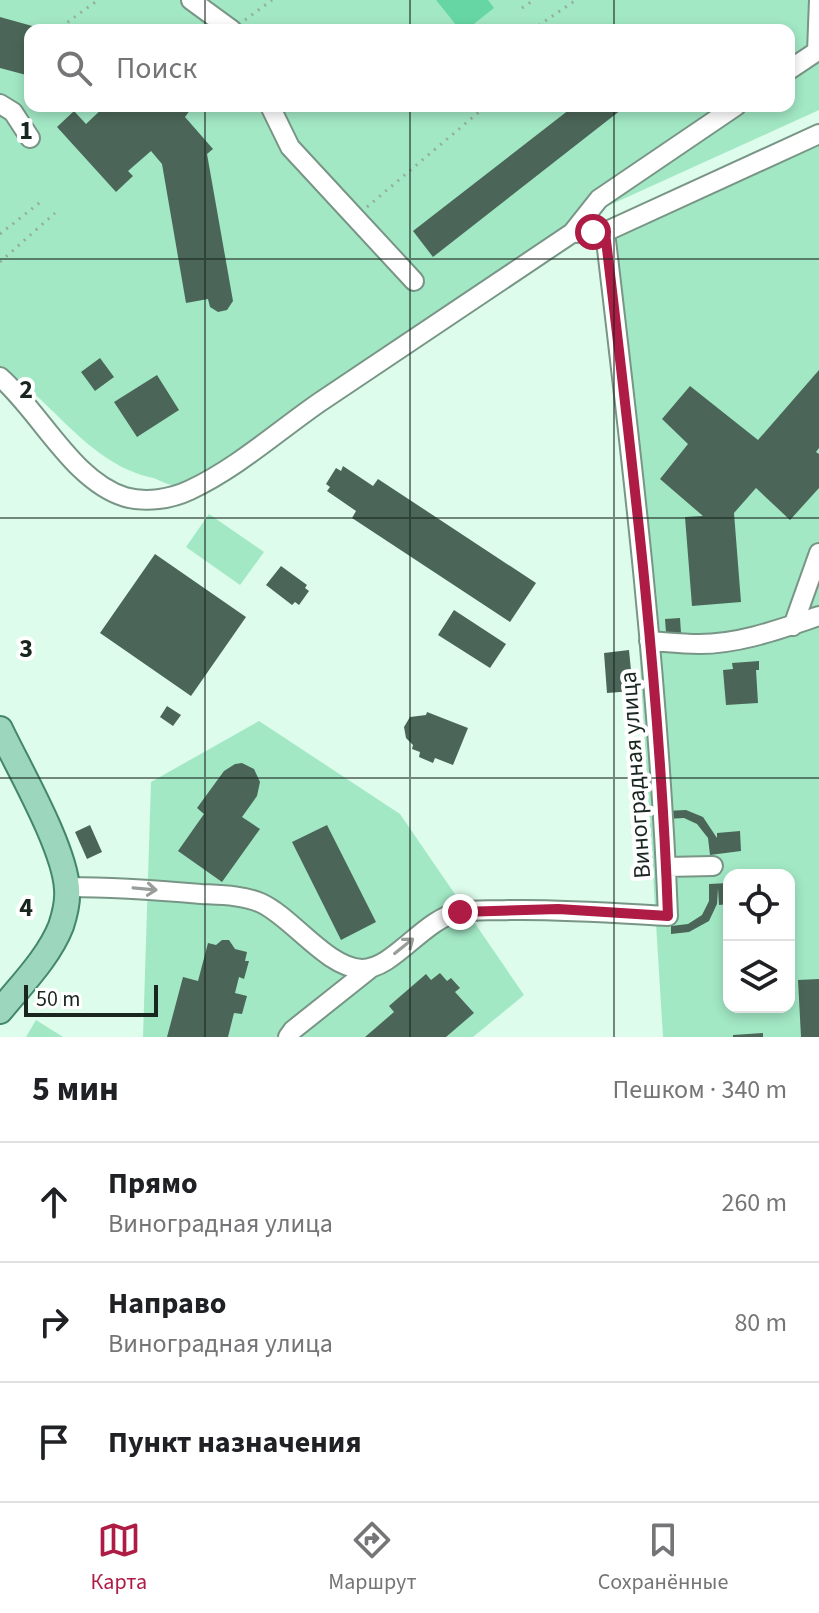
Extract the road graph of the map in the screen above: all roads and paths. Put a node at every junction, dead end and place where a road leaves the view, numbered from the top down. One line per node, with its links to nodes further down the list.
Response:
1 (98, 0): 8 (path)
2 (191, 0): 9 (street)
3 (272, 0): 10 (path)
4 (534, 0): 7 (path)
5 (576, 0): 11 (path)
6 (819, 0): 12 (street)
7 (522, 8)
8 (65, 24)
9 (224, 24)
10 (240, 24)
11 (541, 24)
12 (818, 51): 13 (street)
13 (795, 66)
14 (0, 104): 19 (street)
15 (273, 112): 22 (street)
16 (479, 112): 22 (path)
17 (727, 112): 24 (street)
18 (819, 134): 23 (street)
19 (30, 138)
20 (43, 200): 25 (path)
21 (55, 213): 26 (path)
22 (355, 217): 27 (street)
23 (605, 232): 24 (street); 32 (street, Виноградная улица)
24 (572, 233): 28 (street)
25 (0, 234)
26 (0, 262)
27 (414, 281)
28 (0, 377)
29 (819, 553): 31 (street)
30 (819, 616): 31 (street)
31 (793, 626): 32 (street)
32 (649, 641): 35 (street, Виноградная улица)
33 (0, 729): 36 (main road)
34 (713, 866): 35 (street)
35 (666, 867): 37 (street, Виноградная улица, one-way to 35)
36 (67, 887): 37 (street, one-way to 37); 38 (main road)
37 (371, 968): 39 (street, Виноградная улица)
38 (0, 1011)
39 (288, 1037)

